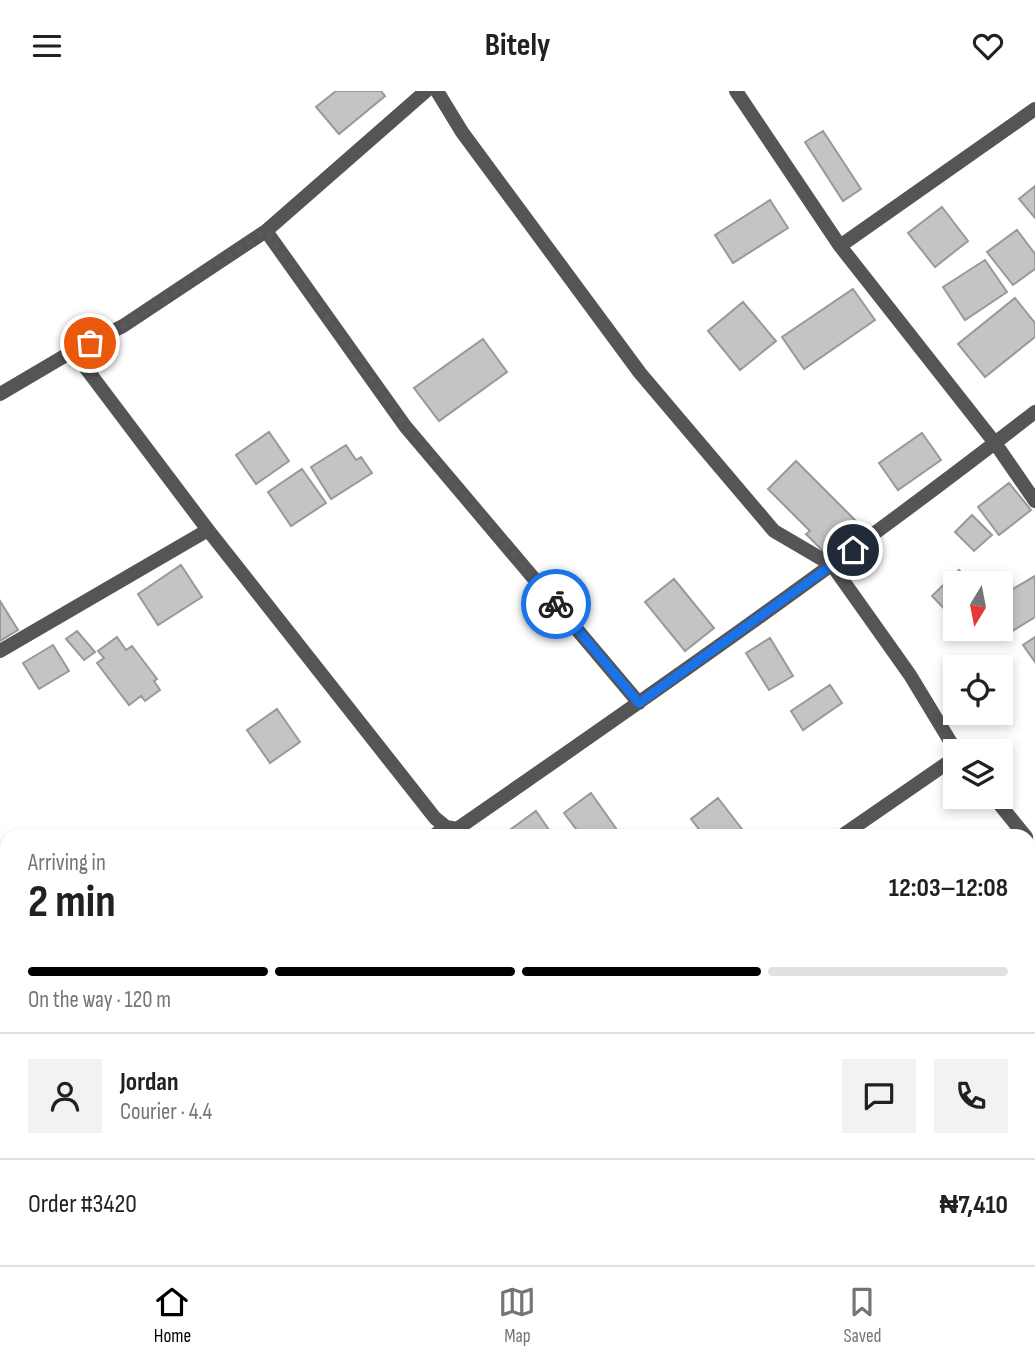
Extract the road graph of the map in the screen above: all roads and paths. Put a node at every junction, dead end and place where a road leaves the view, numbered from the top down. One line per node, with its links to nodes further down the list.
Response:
1 (426, 91): 5 (street)
2 (437, 91): 13 (street)
3 (736, 91): 6 (street)
4 (1035, 109): 6 (street)
5 (266, 231): 7 (street); 15 (street)
6 (840, 246): 10 (street)
7 (73, 351): 8 (street); 12 (street)
8 (0, 394)
9 (1035, 412): 10 (street)
10 (995, 443): 11 (street); 13 (street)
11 (1035, 501)
12 (208, 530): 14 (street); 19 (street)
13 (832, 565): 15 (street); 16 (street)
14 (0, 651)
15 (639, 703): 19 (street)
16 (949, 739)
17 (943, 766): 21 (street)
18 (1003, 809): 22 (street)
19 (446, 827): 20 (street)
20 (443, 829)
21 (852, 829)
22 (1019, 829)

